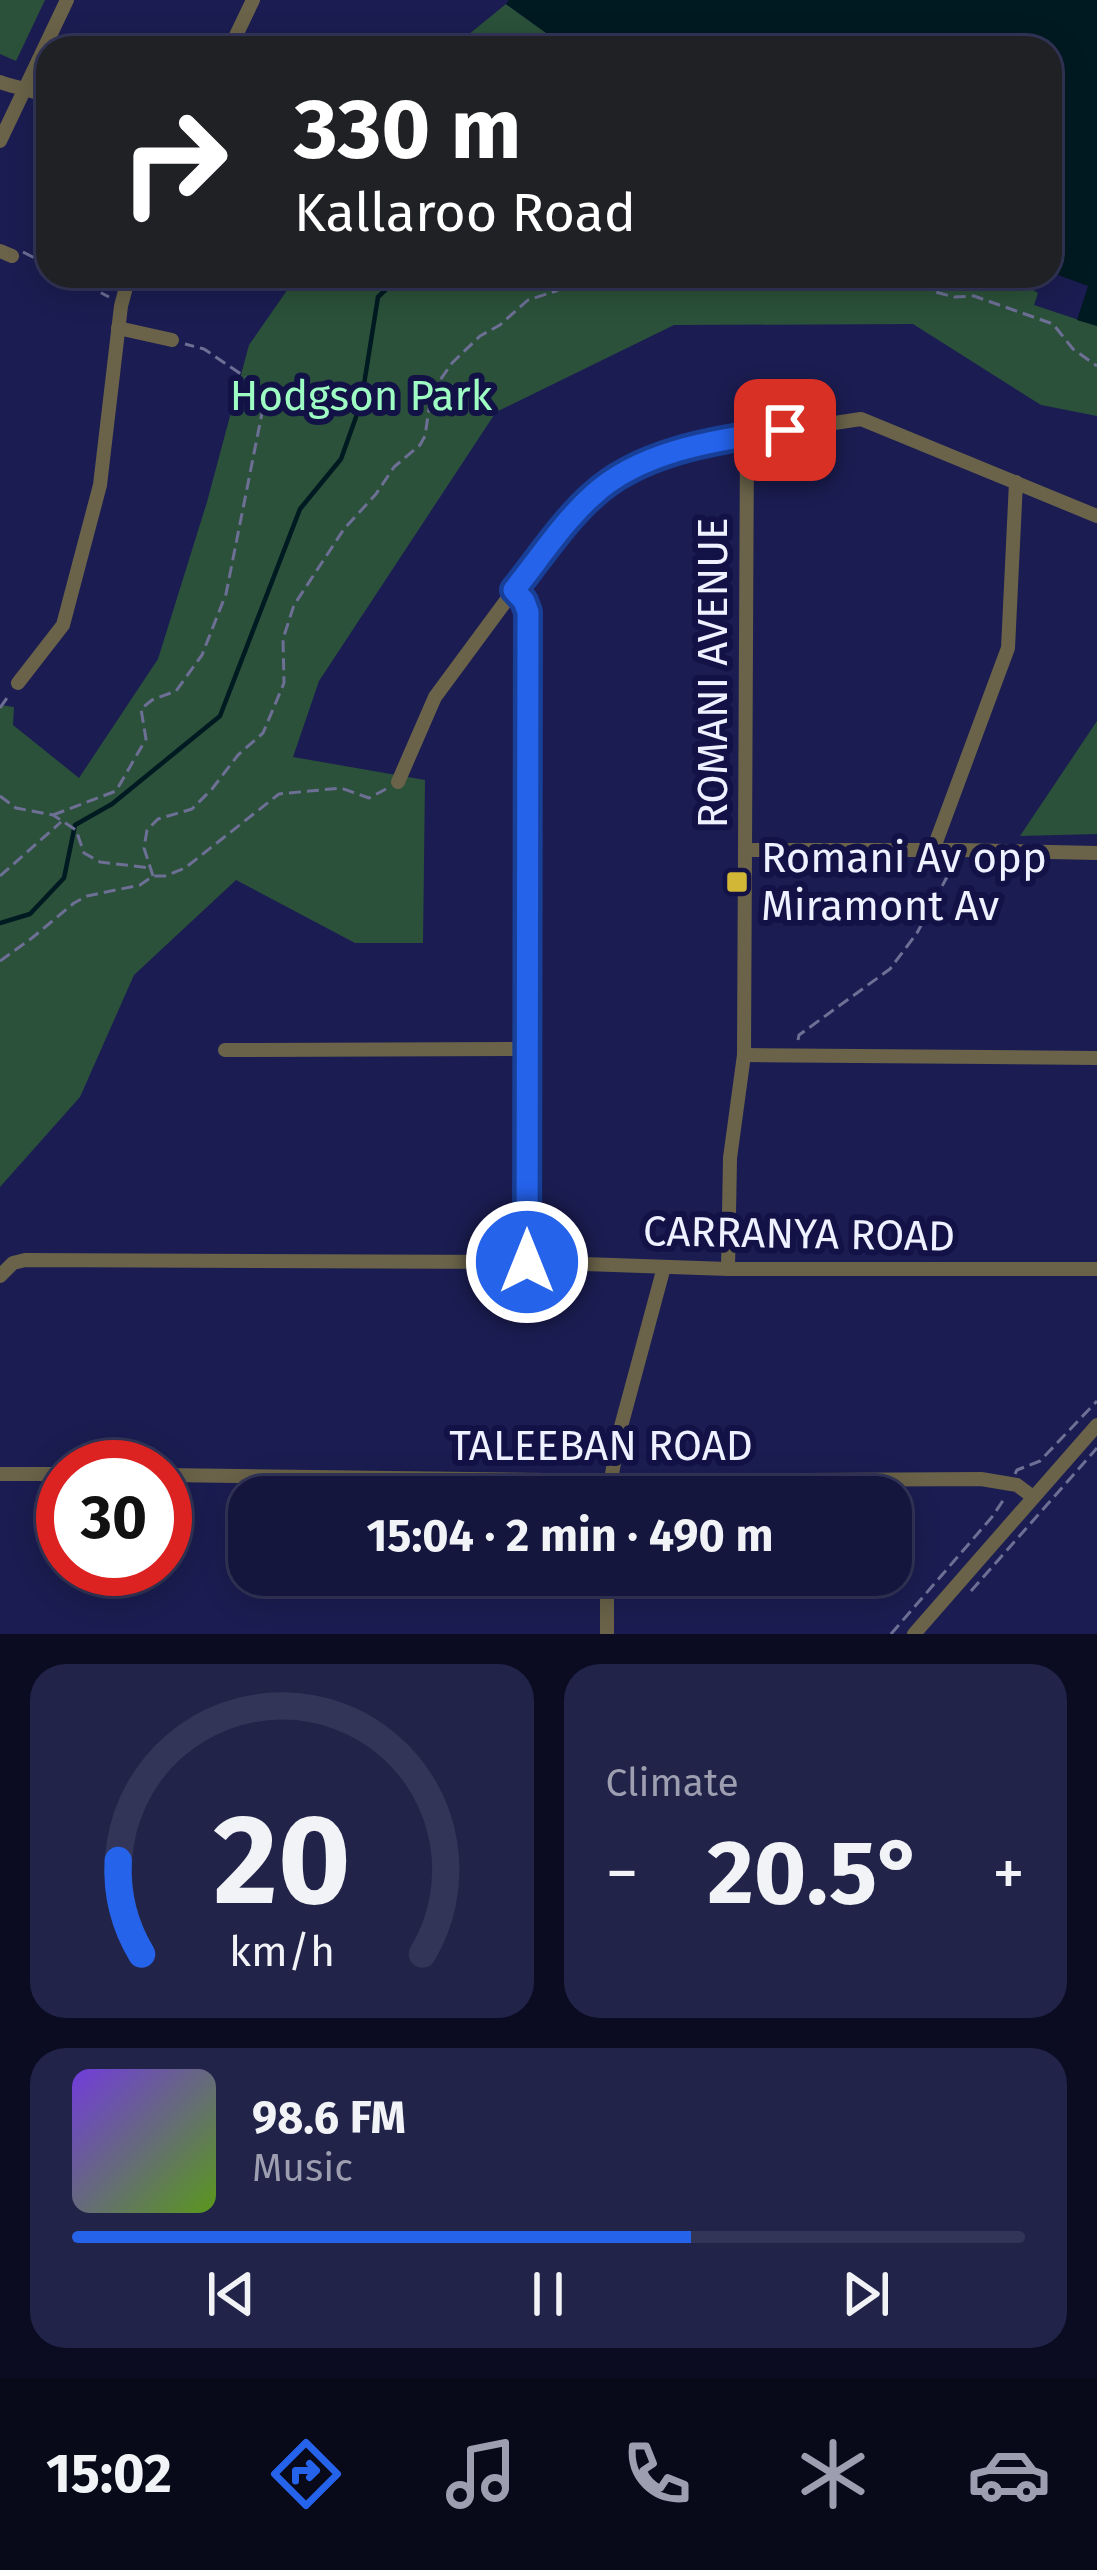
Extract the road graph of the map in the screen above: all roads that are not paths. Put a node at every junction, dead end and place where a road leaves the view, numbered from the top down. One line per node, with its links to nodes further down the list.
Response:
1 (67, 0): 3 (street)
2 (253, 0): 4 (street)
3 (50, 36)
4 (236, 36)
5 (36, 65): 7 (street)
6 (0, 82): 7 (street)
7 (26, 86): 8 (street); 9 (street)
8 (36, 91)
9 (0, 141)
10 (126, 288): 11 (street)
11 (118, 328): 12 (street); 17 (street)
12 (172, 340)
13 (747, 436): 14 (street); 16 (street); 19 (street, ROMANI AVENUE)
14 (1016, 482): 15 (street); 20 (street)
15 (1097, 516)
16 (519, 584): 18 (street); 22 (street)
17 (18, 683)
18 (398, 782)
19 (746, 850): 20 (street); 24 (street, ROMANI AVENUE)
20 (932, 850): 21 (street)
21 (1097, 853)
22 (529, 1049): 23 (street); 26 (street)
23 (225, 1050)
24 (744, 1055): 25 (street); 28 (street, ROMANI AVENUE)
25 (1097, 1058)
26 (527, 1262): 27 (street, CARRANYA ROAD); 30 (street, CARRANYA ROAD)
27 (664, 1268): 28 (street, CARRANYA ROAD); 35 (street)
28 (728, 1269): 29 (street, CARRANYA ROAD)
29 (1097, 1269)
30 (0, 1275)
31 (1097, 1425): 38 (street)
32 (0, 1474): 33 (street)
33 (36, 1474)
34 (192, 1476): 36 (street, TALEEBAN ROAD)
35 (611, 1476)
36 (228, 1477)
37 (912, 1481): 38 (street, TALEEBAN ROAD)
38 (1033, 1497): 41 (street)
39 (607, 1596): 40 (street)
40 (607, 1634)
41 (914, 1634)

